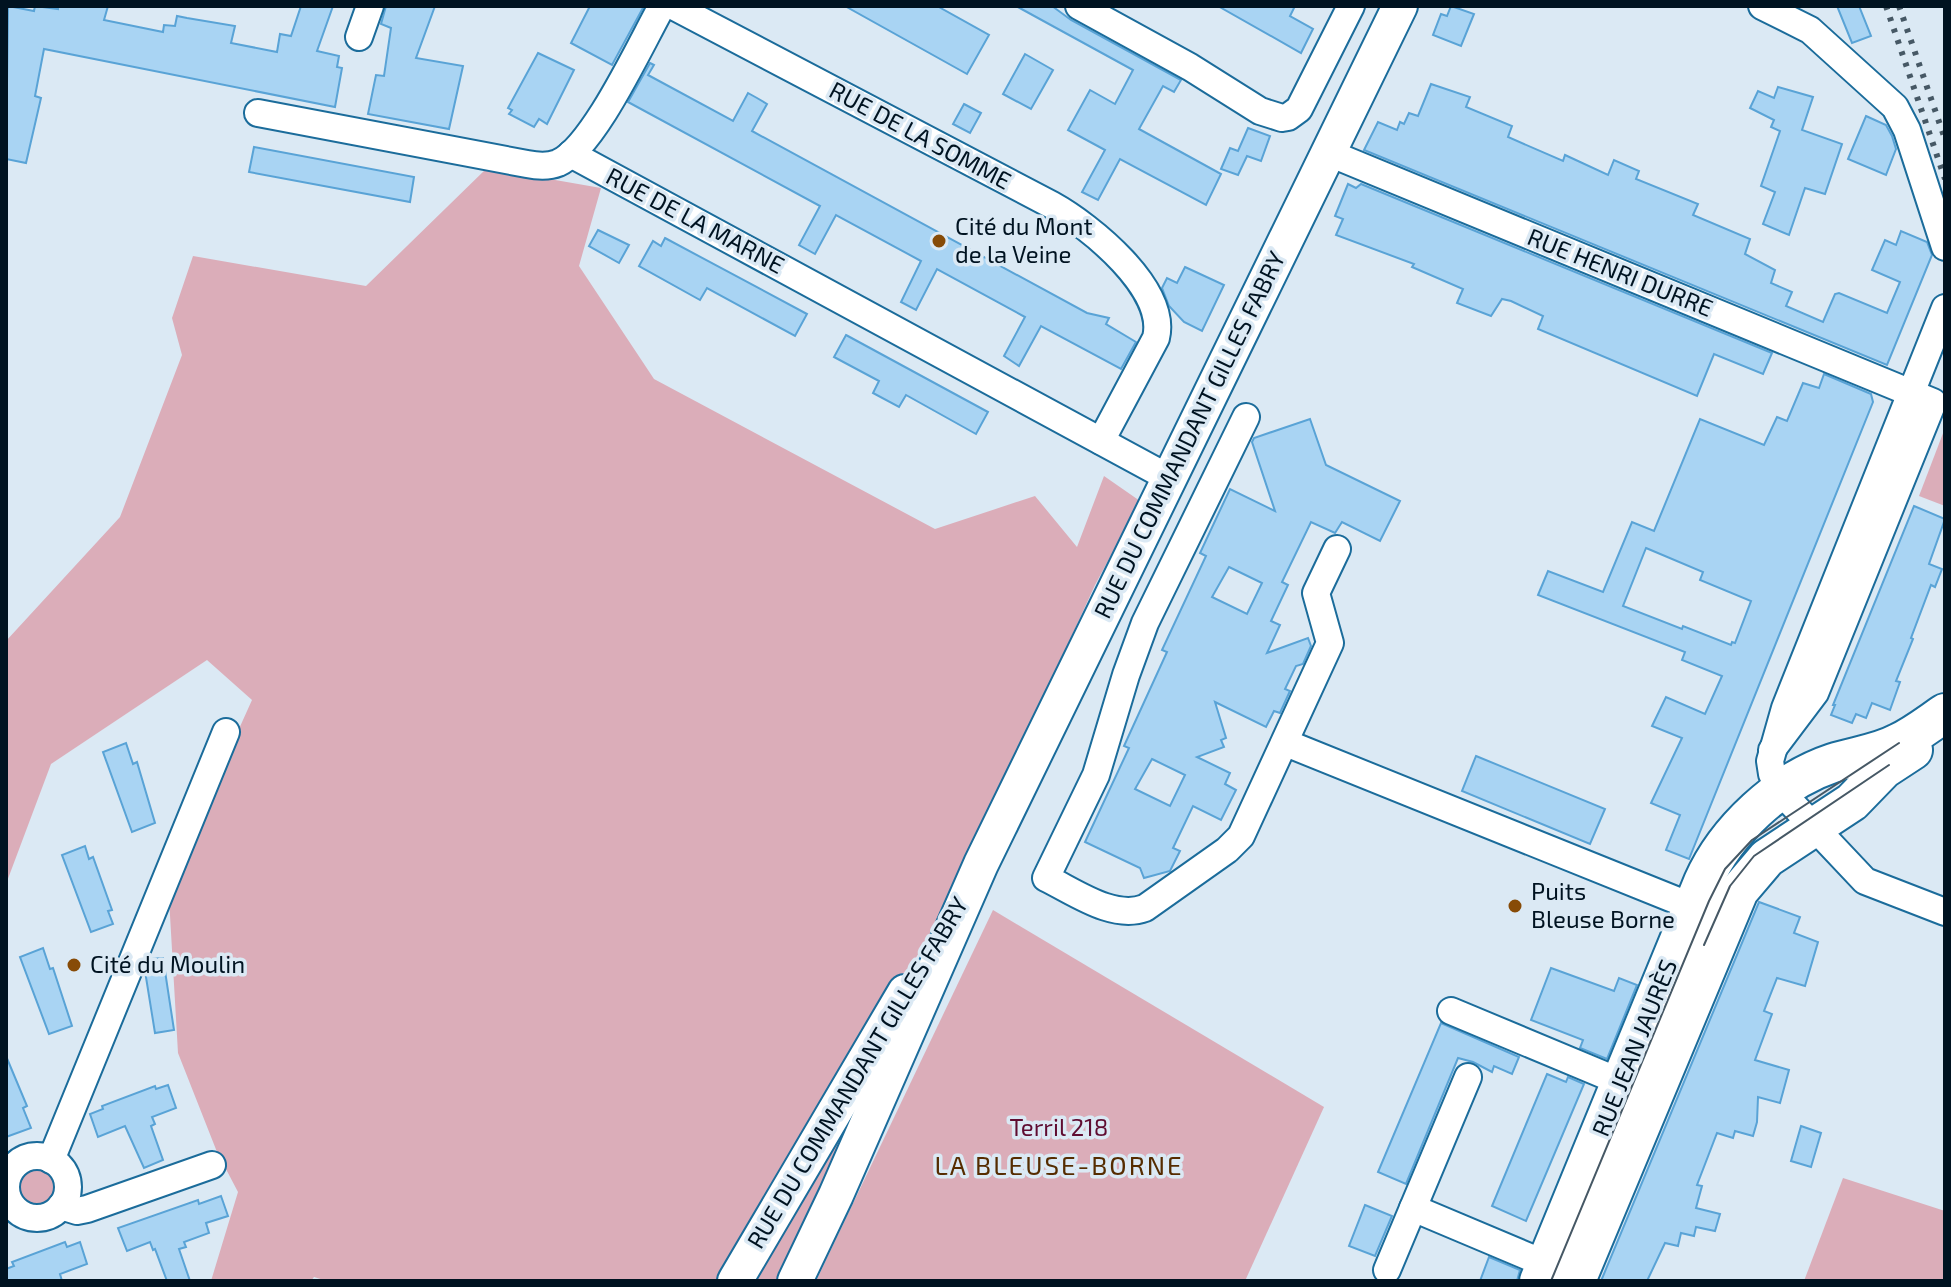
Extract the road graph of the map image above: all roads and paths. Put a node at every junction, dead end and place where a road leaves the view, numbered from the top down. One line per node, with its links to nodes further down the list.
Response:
1 (370, 6): 8 (street)
2 (662, 6): 11 (street)
3 (673, 6): 16 (street, RUE DE LA SOMME)
4 (1079, 6): 5 (street)
5 (1351, 6)
6 (1400, 6): 10 (street, RUE DU COMMANDANT GILLES FABRY)
7 (1762, 6): 12 (street)
8 (359, 37)
9 (258, 113): 11 (street)
10 (1329, 153): 14 (street, RUE HENRI DURRE); 17 (street, RUE DU COMMANDANT GILLES FABRY)
11 (571, 154): 16 (street, RUE DE LA MARNE)
12 (1945, 247)
13 (1945, 308): 14 (street)
14 (1912, 393): 24 (street)
15 (1246, 417): 22 (street)
16 (1101, 441): 17 (street, RUE DE LA MARNE)
17 (1169, 478): 26 (street, RUE DU COMMANDANT GILLES FABRY)
18 (1337, 549): 22 (street)
19 (1945, 713): 23 (main road)
20 (1945, 729): 23 (main road)
21 (226, 732): 32 (street)
22 (1286, 743): 27 (street)
23 (1894, 754): 24 (main road, RUE JEAN JAURÈS); 25 (main road, RUE JEAN JAURÈS)
24 (1781, 792): 25 (street); 27 (main road, RUE JEAN JAURÈS)
25 (1814, 827): 28 (street); 38 (main road, RUE JEAN JAURÈS)
26 (981, 864): 39 (street, RUE DU COMMANDANT GILLES FABRY); 40 (street, RUE DU COMMANDANT GILLES FABRY)
27 (1693, 907): 31 (main road, RUE JEAN JAURÈS)
28 (1945, 912)
29 (1451, 1011): 31 (street)
30 (1468, 1077): 36 (street)
31 (1621, 1082): 38 (main road, RUE JEAN JAURÈS)
32 (51, 1160): 34 (street); 35 (street)
33 (212, 1165): 35 (street)
34 (8, 1169): 35 (street)
35 (61, 1206)
36 (1413, 1208): 37 (street); 38 (street)
37 (1387, 1270)
38 (1554, 1275)
39 (735, 1281)
40 (795, 1281)

